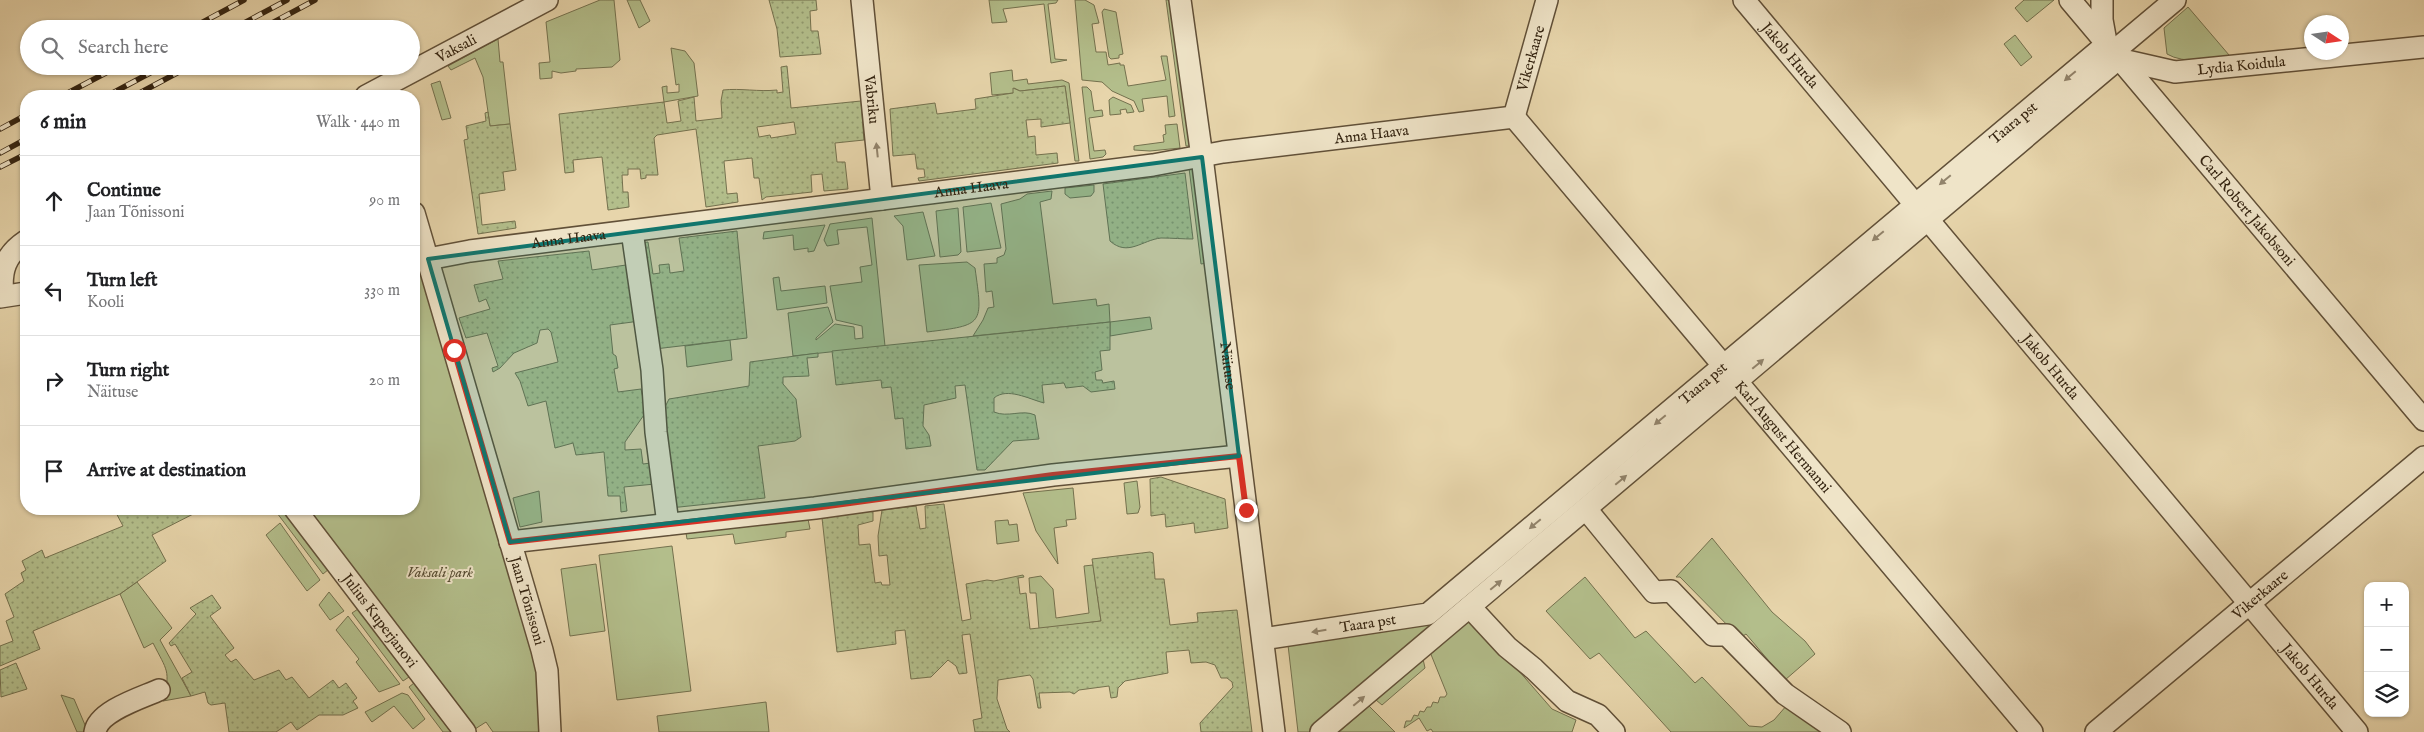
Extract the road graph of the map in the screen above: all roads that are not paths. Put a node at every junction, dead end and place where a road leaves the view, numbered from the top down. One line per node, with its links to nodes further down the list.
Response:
1 (547, 0): 11 (street, Vaksali)
2 (862, 0): 16 (street, Vabriku, one-way to 2)
3 (1180, 0): 15 (street, Näituse)
4 (1547, 0): 14 (street, Vikerkaare)
5 (1744, 0): 17 (street, Jakob Hurda)
6 (2070, 0): 10 (street, Carl Robert Jakobsoni)
7 (2102, 0): 10 (street)
8 (2175, 0): 10 (street, Taara pst)
9 (2424, 47): 10 (street, Lydia Koidula)
10 (2113, 52): 17 (street, Taara pst); 26 (street, Carl Robert Jakobsoni)
11 (420, 69)
12 (408, 75): 13 (street, Vaksali)
13 (380, 90)
14 (1514, 117): 15 (street, Anna Haava); 24 (street, Karl August Hermanni)
15 (1202, 157): 16 (street, Anna Haava); 27 (street, Näituse)
16 (882, 199): 18 (street, Anna Haava)
17 (1922, 213): 24 (street, Taara pst, one-way to 24); 25 (street, Taara pst, one-way to 17); 33 (street, Jakob Hurda)
18 (632, 231): 21 (street, Anna Haava); 31 (street)
19 (420, 233): 21 (street, Jaan Tõnissoni)
20 (20, 246): 23 (street)
21 (428, 259): 32 (street, Jaan Tõnissoni)
22 (20, 294): 23 (street)
23 (2, 297)
24 (1724, 366): 25 (street, Karl August Hermanni); 35 (street, Taara pst, one-way to 35)
25 (1738, 382): 29 (street, Taara pst, one-way to 25); 44 (street, Karl August Hermanni)
26 (2424, 420)
27 (1239, 456): 31 (street); 35 (street, Näituse)
28 (2424, 457): 33 (street, Vikerkaare)
29 (1586, 510): 34 (street, Taara pst, one-way to 29); 43 (street)
30 (300, 515): 38 (street, Julius Kuperjanovi)
31 (668, 524): 32 (street)
32 (510, 542): 39 (street, Jaan Tõnissoni)
33 (2249, 604): 45 (street, Vikerkaare); 46 (street, Jakob Hurda)
34 (1470, 607): 41 (street, Taara pst, one-way to 34); 42 (street)
35 (1263, 639): 40 (street, Näituse)
36 (159, 690): 37 (street)
37 (95, 732)
38 (465, 732)
39 (550, 732)
40 (1274, 732)
41 (1321, 732)
42 (1614, 732)
43 (1840, 732)
44 (2032, 732)
45 (2096, 732)
46 (2358, 732)

